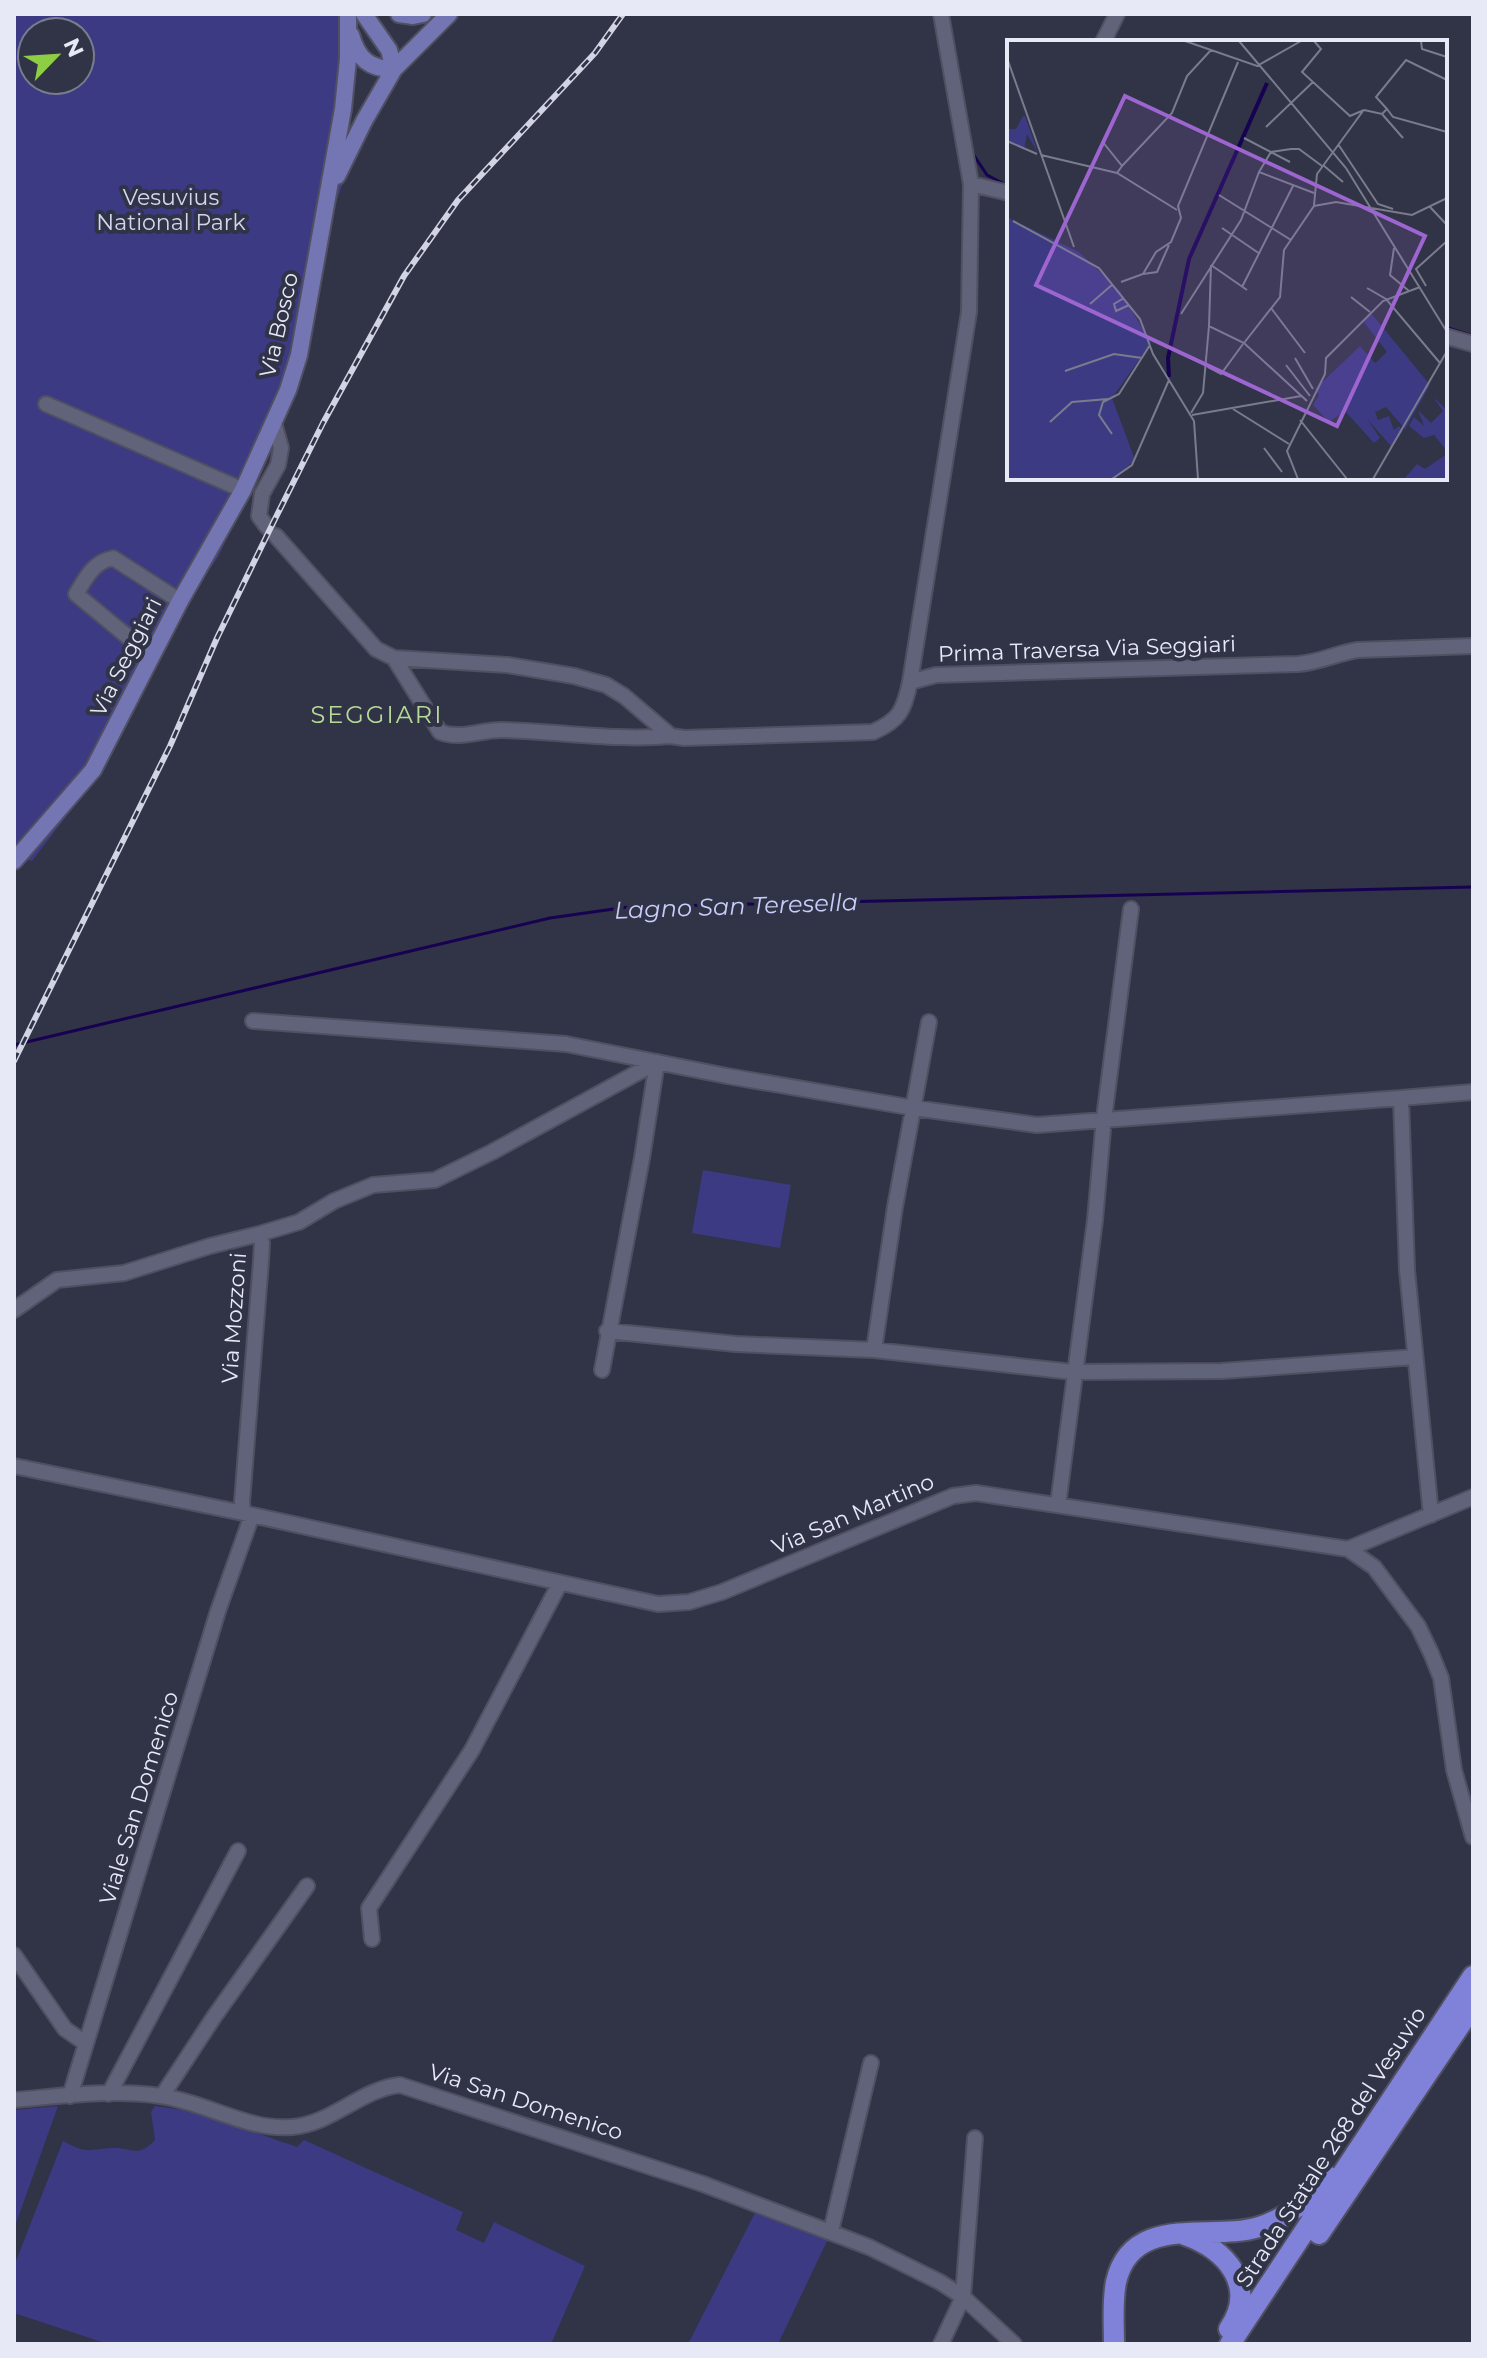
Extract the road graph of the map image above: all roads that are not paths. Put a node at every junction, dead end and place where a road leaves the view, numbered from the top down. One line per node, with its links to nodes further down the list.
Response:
1 (364, 14): 9 (main road)
2 (399, 14): 3 (main road)
3 (423, 14)
4 (449, 14): 9 (main road, Via Bosco)
5 (941, 14): 10 (street)
6 (1117, 14): 8 (street)
7 (348, 22): 9 (main road); 12 (main road, Via Bosco)
8 (1104, 40)
9 (394, 69): 12 (main road, Via Bosco)
10 (971, 184): 11 (street); 24 (street)
11 (1007, 193)
12 (327, 195): 16 (main road, Via Bosco)
13 (1447, 337): 14 (street)
14 (1473, 344)
15 (46, 404): 19 (street)
16 (274, 423): 17 (main road, Via Bosco); 18 (street)
17 (257, 459): 18 (street); 19 (main road, Via Seggiari)
18 (269, 478): 23 (street)
19 (243, 490): 20 (main road, Via Seggiari)
20 (180, 601): 22 (main road, Via Seggiari); 22 (street)
21 (1473, 646): 24 (street, Prima Traversa Via Seggiari)
22 (151, 656): 26 (main road, Via Seggiari)
23 (394, 658): 25 (street); 25 (street, Prima Traversa Via Seggiari)
24 (910, 682): 25 (street, Prima Traversa Via Seggiari)
25 (671, 736)
26 (14, 861)
27 (1131, 909): 34 (street)
28 (253, 1021): 30 (street)
29 (929, 1022): 33 (street)
30 (657, 1062): 33 (street); 35 (street); 37 (street)
31 (1473, 1092): 32 (street)
32 (1401, 1098): 34 (street); 39 (street)
33 (914, 1108): 34 (street); 38 (street)
34 (1104, 1118): 41 (street)
35 (259, 1234): 36 (street, Via Mozzoni); 45 (street, Via Mozzoni)
36 (14, 1310)
37 (607, 1331): 38 (street); 40 (street)
38 (874, 1350): 41 (street)
39 (1415, 1357): 41 (street); 46 (street)
40 (602, 1370)
41 (1073, 1372): 44 (street)
42 (14, 1466): 45 (street, Via San Martino)
43 (1473, 1497): 46 (street)
44 (1058, 1505): 47 (street, Via San Martino); 48 (street, Via San Martino)
45 (248, 1514): 48 (street, Via San Martino); 56 (street, Viale San Domenico)
46 (1431, 1515): 47 (street)
47 (1348, 1549): 49 (street)
48 (560, 1583): 52 (street)
49 (1473, 1837)
50 (238, 1851): 58 (street)
51 (307, 1886): 60 (street)
52 (372, 1939)
53 (14, 1955): 56 (street)
54 (1473, 1976): 62 (highway, Strada Statale 268 del Vesuvio)
55 (1473, 2006): 72 (highway, Strada Statale 268 del Vesuvio)
56 (85, 2043): 59 (street, Viale San Domenico)
57 (871, 2063): 64 (street)
58 (109, 2094): 59 (street, Via San Domenico); 60 (street, Via San Domenico)
59 (70, 2096): 61 (street, Via San Domenico)
60 (162, 2096): 64 (street, Via San Domenico)
61 (14, 2100)
62 (1372, 2130): 65 (highway); 71 (highway, Strada Statale 268 del Vesuvio)
63 (975, 2138): 66 (street)
64 (831, 2231): 66 (street, Via San Domenico)
65 (1178, 2233): 69 (highway); 70 (highway)
66 (963, 2297): 67 (street); 68 (street, Via San Domenico)
67 (941, 2344)
68 (1014, 2344)
69 (1114, 2344)
70 (1219, 2344)
71 (1230, 2344)
72 (1246, 2344)

